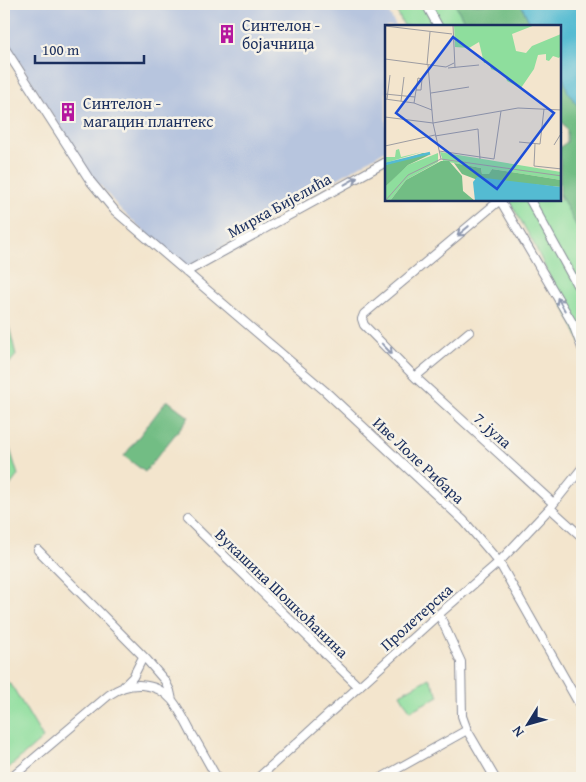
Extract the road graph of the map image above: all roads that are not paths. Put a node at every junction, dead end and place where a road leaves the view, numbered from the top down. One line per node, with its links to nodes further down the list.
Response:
1 (426, 4): 2 (street)
2 (437, 25)
3 (4, 47): 8 (street, Иве Лоле Рибара)
4 (385, 163): 8 (street, Мирка Бијелића, one-way to 4)
5 (499, 201): 12 (street, 7. јула, one-way to 12)
6 (501, 201): 11 (street, one-way to 6)
7 (531, 201): 9 (street)
8 (186, 272): 18 (street, Иве Лоле Рибара)
9 (582, 294)
10 (469, 332): 12 (street)
11 (582, 348)
12 (415, 377): 14 (street, 7. јула)
13 (582, 468): 14 (street, Пролетерска)
14 (551, 506): 16 (street, 7. јула); 18 (street, Пролетерска)
15 (187, 519): 22 (street, Вукашина Шошкоћанина)
16 (582, 537)
17 (38, 550): 20 (street)
18 (499, 562): 19 (street, Пролетерска); 24 (street, Иве Лоле Рибара)
19 (439, 614): 22 (street, Пролетерска); 25 (street)
20 (144, 657): 21 (street); 23 (street)
21 (124, 686): 23 (street); 26 (street)
22 (359, 687): 28 (street, Пролетерска)
23 (172, 700): 27 (street)
24 (582, 709)
25 (467, 730): 29 (street); 30 (street)
26 (11, 778)
27 (218, 778)
28 (258, 778)
29 (381, 778)
30 (495, 778)

